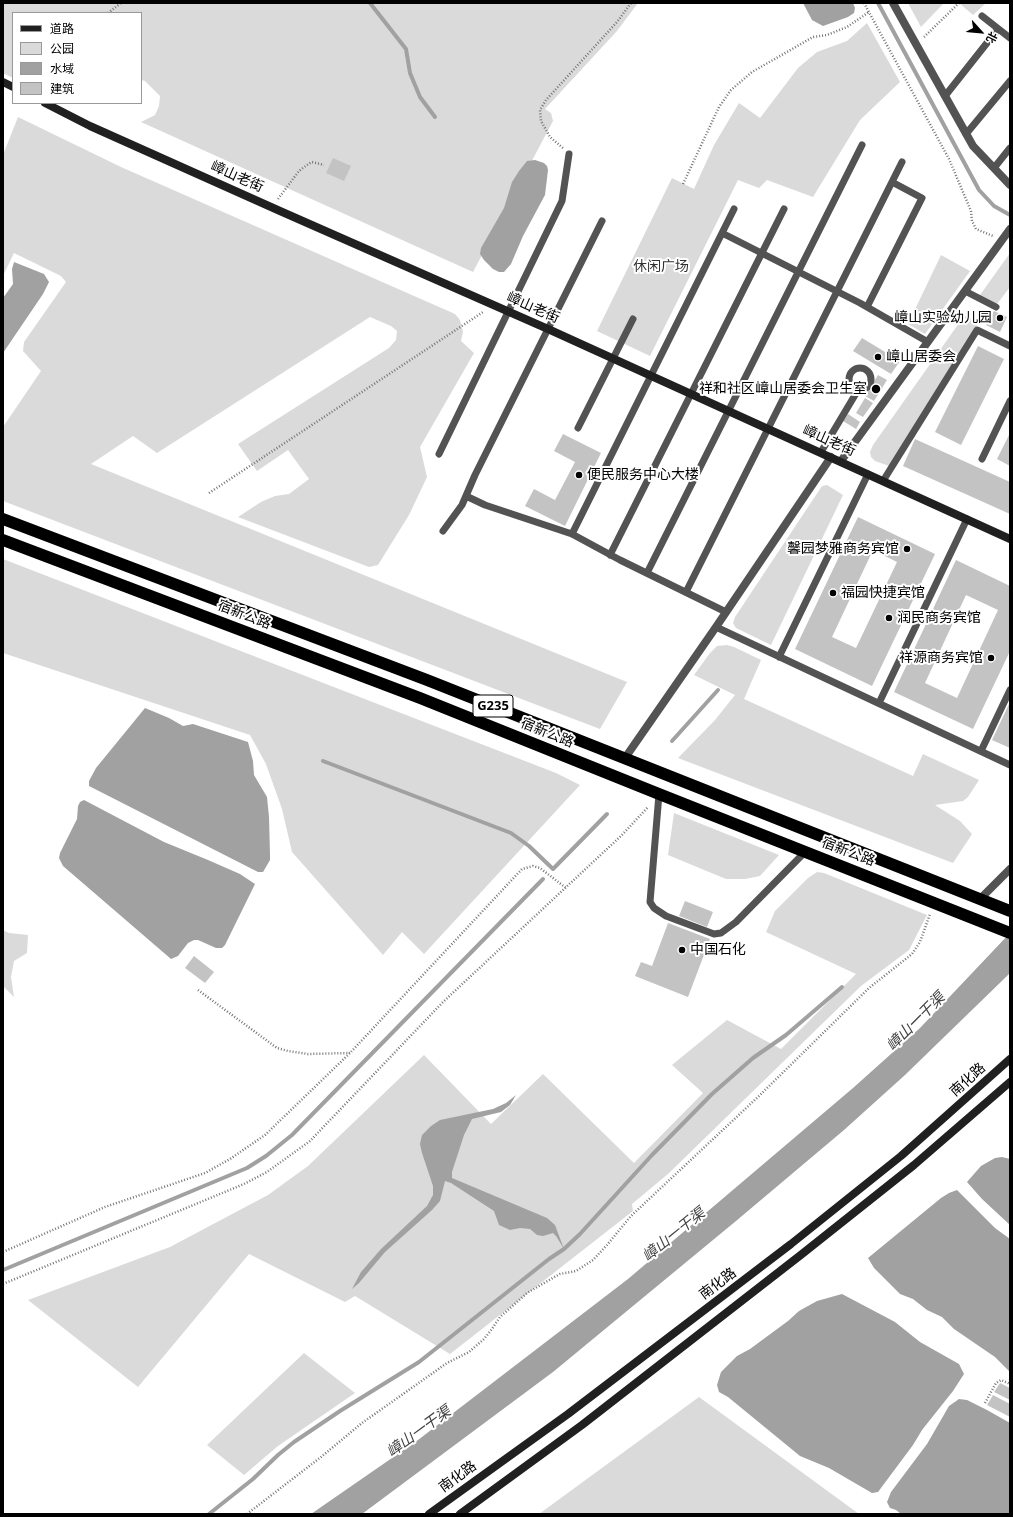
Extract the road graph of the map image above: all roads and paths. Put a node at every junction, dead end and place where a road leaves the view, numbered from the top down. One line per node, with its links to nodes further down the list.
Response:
1 (121, 3): 6 (path)
2 (631, 3): 20 (path)
3 (864, 3): 7 (path)
4 (893, 3): 11 (street)
5 (959, 3): 11 (path)
6 (109, 12)
7 (869, 12): 25 (path); 33 (path)
8 (982, 16): 9 (lane)
9 (998, 29): 10 (lane); 15 (lane)
10 (1010, 38)
11 (916, 45): 15 (street)
12 (1010, 81): 17 (lane)
13 (3, 82): 14 (main road)
14 (12, 86)
15 (945, 96): 17 (street)
16 (47, 104): 27 (main road, 嶂山老街)
17 (966, 134): 23 (street)
18 (862, 145): 35 (lane)
19 (1010, 148): 23 (lane)
20 (569, 154): 41 (lane)
21 (902, 162): 24 (lane)
22 (324, 165): 27 (path)
23 (994, 168): 26 (street)
24 (892, 182): 36 (lane); 39 (lane)
25 (683, 184)
26 (1010, 185)
27 (272, 207): 38 (main road, 嶂山老街)
28 (734, 209): 32 (lane)
29 (784, 209): 34 (lane)
30 (602, 221): 43 (lane)
31 (1010, 229): 33 (street)
32 (722, 233): 34 (lane); 47 (lane)
33 (1002, 240): 37 (street)
34 (762, 254): 35 (lane); 49 (lane)
35 (799, 272): 36 (lane); 51 (lane)
36 (837, 291): 39 (lane); 53 (lane)
37 (965, 291): 40 (lane); 44 (street)
38 (494, 305): 41 (main road, 嶂山老街); 61 (path)
39 (867, 307): 44 (lane)
40 (996, 307)
41 (508, 311): 43 (main road, 嶂山老街); 55 (lane)
42 (633, 319): 46 (lane)
43 (548, 329): 46 (main road, 嶂山老街); 62 (lane)
44 (928, 342): 58 (street)
45 (1010, 346): 60 (lane)
46 (613, 358): 47 (main road, 嶂山老街); 52 (lane)
47 (651, 375): 49 (main road, 嶂山老街); 66 (lane)
48 (858, 390): 54 (lane)
49 (692, 394): 51 (main road, 嶂山老街); 69 (lane)
50 (1010, 401): 57 (lane)
51 (729, 411): 53 (main road, 嶂山老街); 70 (lane)
52 (578, 428)
53 (768, 428): 54 (main road, 嶂山老街); 71 (lane)
54 (821, 452): 56 (main road, 嶂山老街)
55 (440, 454)
56 (831, 457): 58 (main road, 嶂山老街); 72 (street)
57 (982, 459)
58 (841, 461): 59 (main road, 嶂山老街)
59 (868, 474): 60 (main road, 嶂山老街); 74 (lane)
60 (883, 481): 64 (main road, 嶂山老街)
61 (209, 493)
62 (466, 496): 65 (lane); 66 (lane)
63 (3, 519): 78 (highway, 宿新公路 / G235)
64 (967, 519): 67 (main road, 嶂山老街); 76 (lane)
65 (443, 531)
66 (572, 534): 69 (lane)
67 (1010, 539)
68 (3, 540): 80 (highway, 宿新公路 / G235)
69 (610, 555): 70 (lane)
70 (647, 573): 71 (lane)
71 (686, 592): 72 (lane)
72 (726, 612): 73 (street)
73 (716, 628): 74 (lane); 78 (street)
74 (779, 657): 76 (lane)
75 (1010, 690): 77 (lane)
76 (879, 703): 77 (lane)
77 (981, 751): 79 (lane)
78 (624, 758): 84 (highway, 宿新公路 / G235)
79 (1010, 765)
80 (659, 794): 81 (highway, 宿新公路 / G235); 81 (lane); 83 (path)
81 (805, 852): 85 (highway, 宿新公路 / G235)
82 (1010, 869): 84 (street)
83 (566, 888): 89 (path); 93 (path)
84 (980, 899): 86 (highway, 宿新公路)
85 (935, 903): 87 (highway, 宿新公路 / G235); 96 (path)
86 (1010, 911)
87 (1010, 933)
88 (198, 990): 89 (path)
89 (350, 1053): 92 (path)
90 (1010, 1059): 97 (main road, 南化路)
91 (1010, 1082): 98 (main road, 南化路)
92 (3, 1252)
93 (3, 1284)
94 (1010, 1384): 95 (path)
95 (985, 1403)
96 (247, 1514)
97 (429, 1514)
98 (460, 1514)

